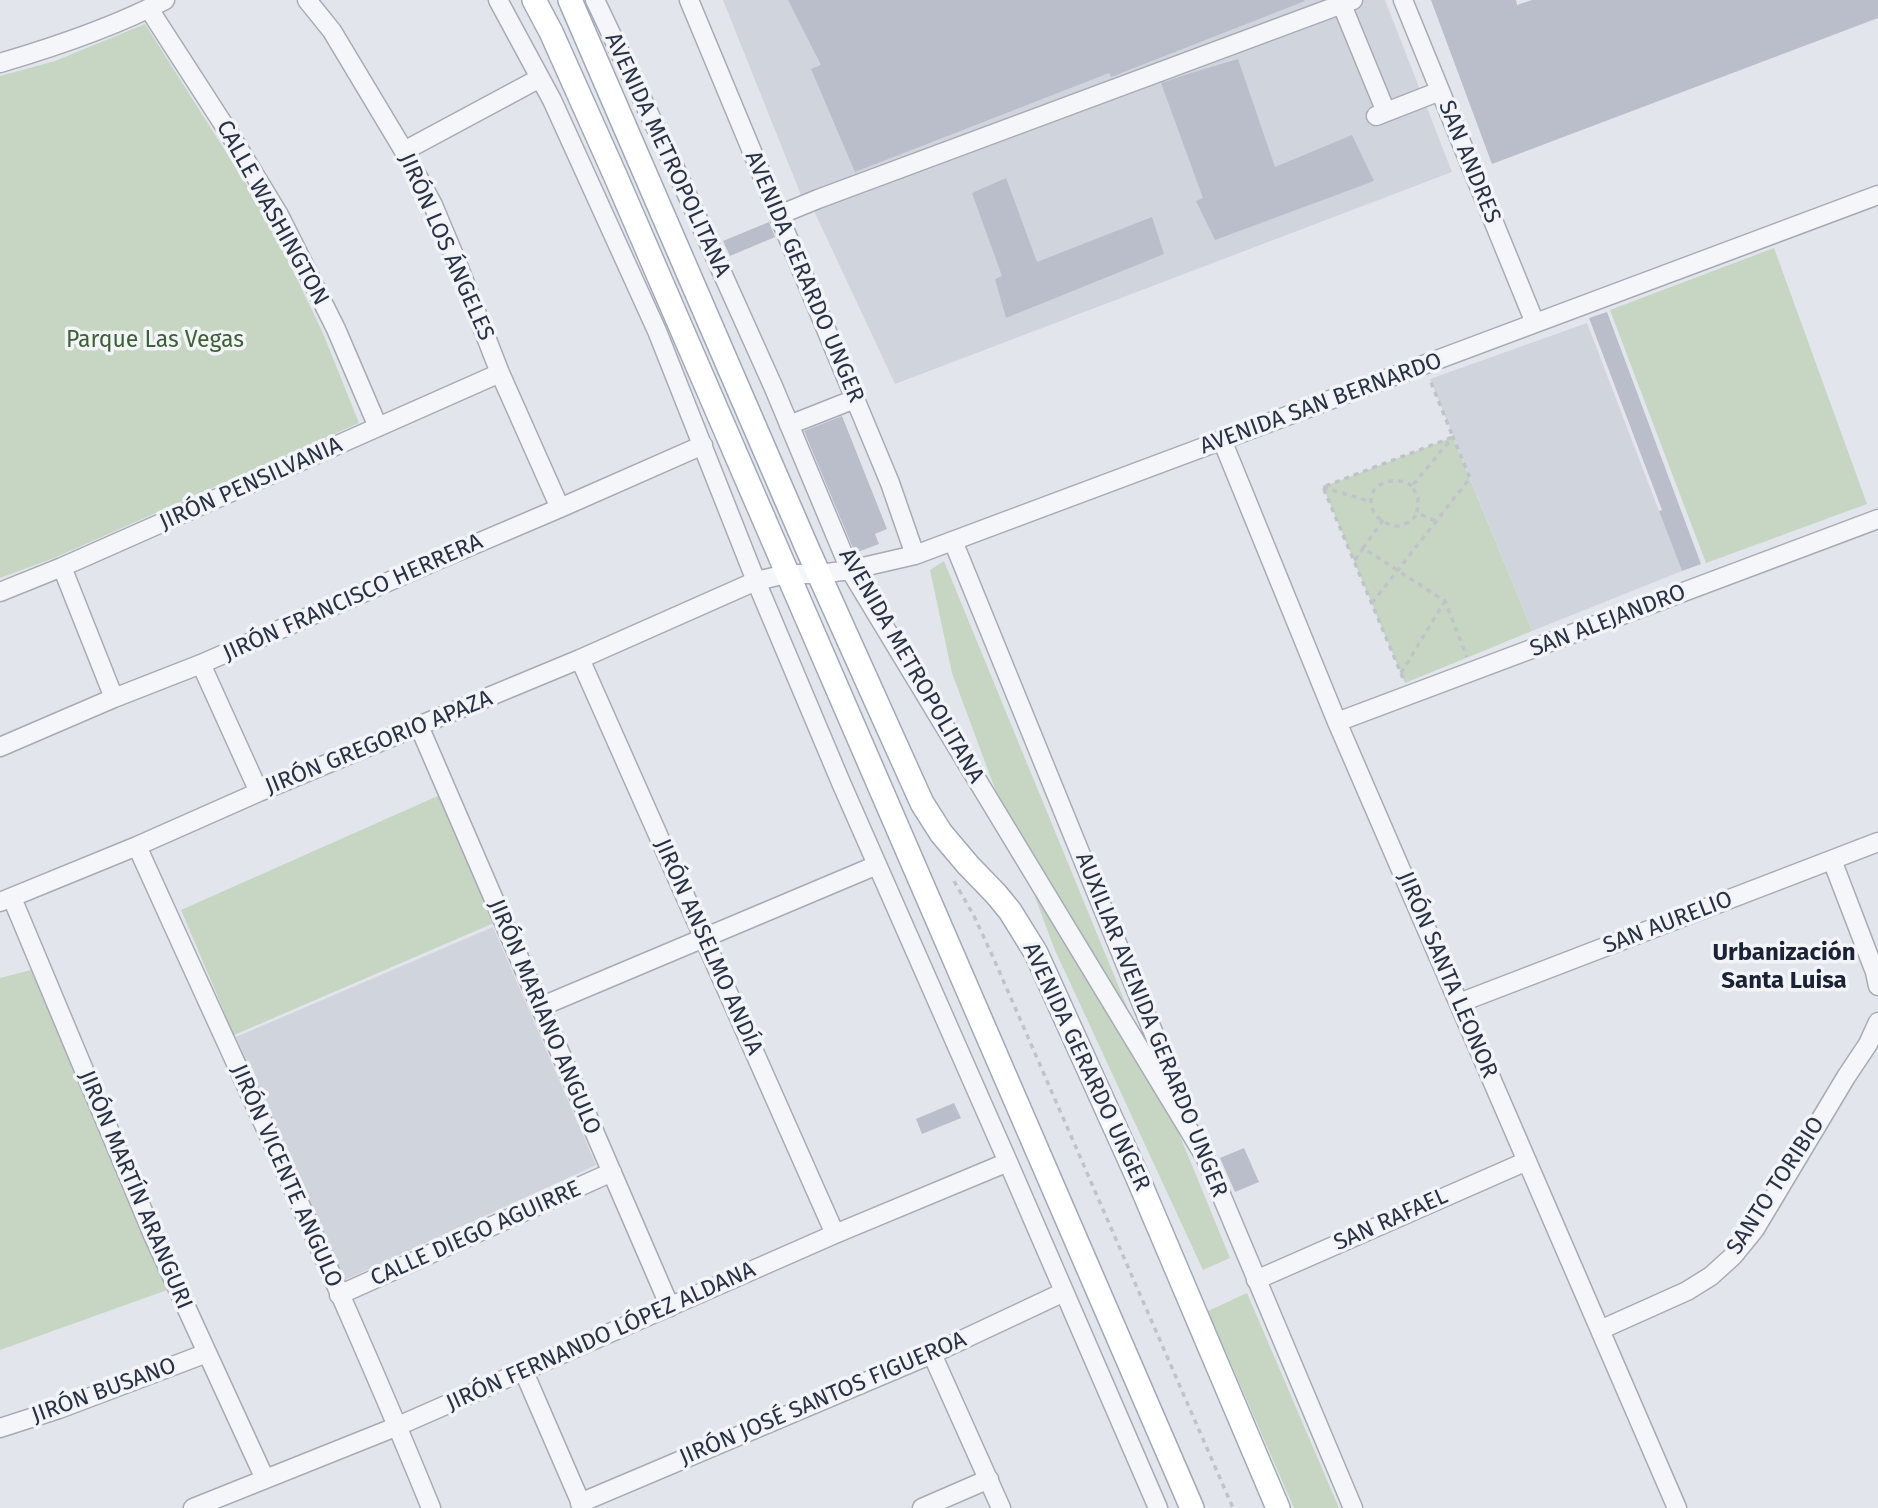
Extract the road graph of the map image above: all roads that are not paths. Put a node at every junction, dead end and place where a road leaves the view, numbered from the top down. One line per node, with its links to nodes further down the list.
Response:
1 (307, 0): 13 (street, JIRÓN LOS ÁNGELES)
2 (498, 0): 11 (street)
3 (534, 0): 29 (main road)
4 (570, 0): 30 (main road, AVENIDA METROPOLITANA)
5 (595, 0): 19 (street, AVENIDA METROPOLITANA)
6 (689, 0): 15 (street, AVENIDA GERARDO UNGER)
7 (1403, 0): 12 (street, SAN ANDRES)
8 (1348, 2): 12 (street); 15 (street)
9 (157, 4): 10 (street); 20 (street, CALLE WASHINGTON)
10 (0, 63)
11 (540, 78): 13 (street); 22 (street)
12 (1440, 91): 16 (street, SAN ANDRES)
13 (404, 151): 17 (street, JIRÓN LOS ÁNGELES)
14 (1878, 195): 16 (street, AVENIDA SAN BERNARDO)
15 (779, 215): 18 (street, AVENIDA GERARDO UNGER)
16 (1535, 323): 21 (street, AVENIDA SAN BERNARDO)
17 (500, 373): 20 (street, JIRÓN PENSILVANIA); 23 (street, JIRÓN LOS ÁNGELES)
18 (855, 399): 19 (street); 26 (street, AVENIDA GERARDO UNGER)
19 (789, 425): 28 (street, AVENIDA METROPOLITANA)
20 (378, 427): 27 (street, JIRÓN PENSILVANIA)
21 (1222, 440): 25 (street, AVENIDA SAN BERNARDO); 36 (street, JIRÓN SANTA LEONOR)
22 (703, 445): 23 (street, JIRÓN FRANCISCO HERRERA); 31 (street)
23 (561, 508): 34 (street, JIRÓN FRANCISCO HERRERA)
24 (1878, 519): 36 (street, SAN ALEJANDRO)
25 (953, 541): 26 (street, AVENIDA SAN BERNARDO); 50 (street, AUXILIAR AVENIDA GERARDO UNGER)
26 (915, 555): 28 (street, AVENIDA SAN BERNARDO)
27 (62, 567): 32 (street, JIRÓN PENSILVANIA); 35 (street)
28 (850, 570): 30 (street, AVENIDA SAN BERNARDO); 50 (street, AVENIDA METROPOLITANA)
29 (787, 574): 30 (street, AVENIDA SAN BERNARDO); 31 (street, AVENIDA SAN BERNARDO); 65 (main road)
30 (819, 574): 76 (main road, AVENIDA GERARDO UNGER)
31 (756, 581): 33 (street, JIRÓN GREGORIO APAZA); 43 (street)
32 (0, 592)
33 (580, 659): 37 (street, JIRÓN GREGORIO APAZA); 45 (street, JIRÓN ANSELMO ANDÍA)
34 (201, 664): 35 (street, JIRÓN FRANCISCO HERRERA); 39 (street)
35 (114, 698): 38 (street, JIRÓN FRANCISCO HERRERA)
36 (1337, 722): 47 (street, JIRÓN SANTA LEONOR)
37 (419, 726): 39 (street, JIRÓN GREGORIO APAZA); 48 (street, JIRÓN MARIANO ANGULO)
38 (0, 747)
39 (258, 792): 41 (street, JIRÓN GREGORIO APAZA)
40 (1878, 842): 42 (street, SAN AURELIO)
41 (136, 846): 44 (street, JIRÓN GREGORIO APAZA); 57 (street, JIRÓN VICENTE ANGULO)
42 (1832, 860): 46 (street); 47 (street, SAN AURELIO)
43 (877, 865): 45 (street); 52 (street)
44 (6, 900): 60 (street, JIRÓN MARTÍN ARANGURI)
45 (704, 939): 48 (street); 54 (street, JIRÓN ANSELMO ANDÍA)
46 (1878, 986)
47 (1459, 1003): 51 (street, JIRÓN SANTA LEONOR)
48 (540, 1007): 53 (street, JIRÓN MARIANO ANGULO)
49 (1878, 1023): 59 (street, SANTO TORIBIO)
50 (1204, 1155): 55 (street, AUXILIAR AVENIDA GERARDO UNGER)
51 (1527, 1161): 55 (street, SAN RAFAEL); 59 (street, JIRÓN SANTA LEONOR)
52 (1008, 1162): 54 (street, JIRÓN FERNANDO LÓPEZ ALDANA); 56 (street)
53 (612, 1172): 57 (street, CALLE DIEGO AGUIRRE); 58 (street, JIRÓN MARIANO ANGULO)
54 (835, 1234): 58 (street, JIRÓN FERNANDO LÓPEZ ALDANA)
55 (1256, 1280): 77 (street, AUXILIAR AVENIDA GERARDO UNGER)
56 (1064, 1292): 61 (street, JIRÓN JOSÉ SANTOS FIGUEROA); 73 (street)
57 (339, 1295): 63 (street, JIRÓN VICENTE ANGULO)
58 (670, 1307): 62 (street, JIRÓN FERNANDO LÓPEZ ALDANA)
59 (1600, 1330): 78 (street, JIRÓN SANTA LEONOR)
60 (207, 1353): 64 (street, JIRÓN BUSANO); 66 (street, JIRÓN MARTÍN ARANGURI)
61 (932, 1354): 67 (street); 68 (street, JIRÓN JOSÉ SANTOS FIGUEROA)
62 (524, 1371): 63 (street, JIRÓN FERNANDO LÓPEZ ALDANA); 68 (street)
63 (398, 1426): 66 (street, JIRÓN FERNANDO LÓPEZ ALDANA); 70 (street, JIRÓN VICENTE ANGULO)
64 (0, 1428)
65 (1178, 1477): 74 (main road); 75 (main road)
66 (265, 1479): 69 (street, JIRÓN FERNANDO LÓPEZ ALDANA)
67 (989, 1479): 71 (street); 72 (street)
68 (581, 1505)
69 (193, 1508)
70 (431, 1508)
71 (922, 1508)
72 (1001, 1508)
73 (1158, 1508)
74 (1177, 1508)
75 (1192, 1508)
76 (1278, 1508)
77 (1353, 1508)
78 (1677, 1508)

